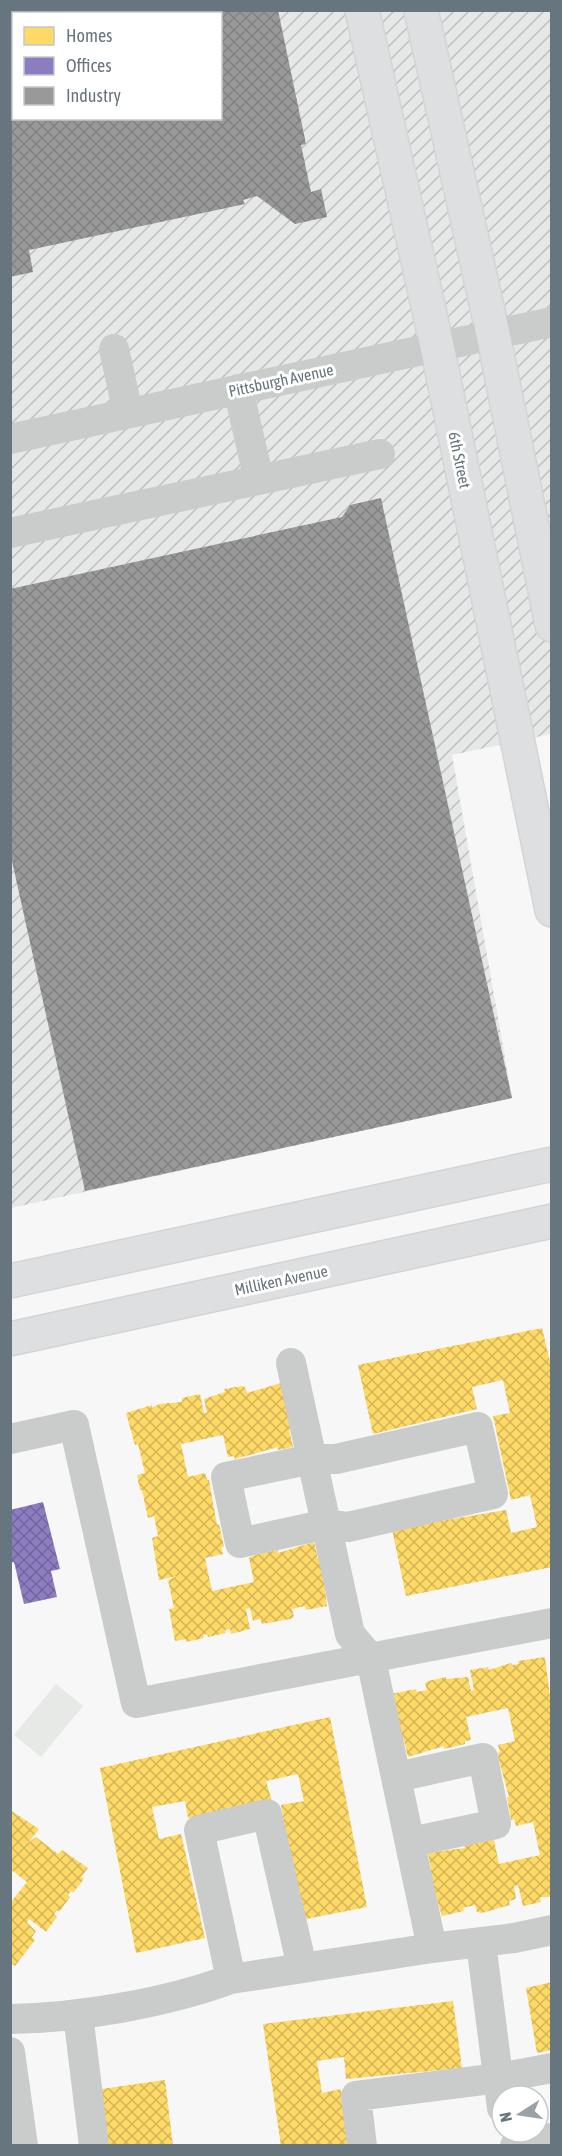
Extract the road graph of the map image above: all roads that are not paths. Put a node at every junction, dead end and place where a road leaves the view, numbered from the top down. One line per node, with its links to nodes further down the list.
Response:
1 (362, 10): 5 (main road, 6th Street)
2 (421, 10): 4 (main road)
3 (552, 322): 4 (street, Pittsburgh Avenue)
4 (493, 334): 5 (street, Pittsburgh Avenue); 13 (main road)
5 (437, 346): 7 (street, Pittsburgh Avenue); 14 (main road, 6th Street)
6 (114, 349): 8 (street)
7 (238, 389): 8 (street, Pittsburgh Avenue); 11 (street)
8 (128, 413): 9 (street, Pittsburgh Avenue)
9 (10, 439)
10 (380, 454): 11 (street)
11 (259, 480): 12 (street)
12 (10, 534)
13 (552, 625)
14 (552, 910)
15 (552, 1164): 17 (main road)
16 (552, 1221): 18 (main road, Milliken Avenue)
17 (10, 1281)
18 (10, 1339)
19 (291, 1363): 21 (street)
20 (10, 1439): 24 (street)
21 (312, 1459): 22 (street); 22 (street); 22 (street)
22 (327, 1524): 24 (street)
23 (552, 1623): 24 (street)
24 (371, 1659): 25 (street)
25 (397, 1777): 26 (street); 26 (street)
26 (411, 1842): 29 (street)
27 (552, 1930): 28 (street)
28 (481, 1943): 29 (street); 36 (street)
29 (432, 1948): 30 (street)
30 (302, 1966): 31 (street); 31 (street)
31 (231, 1979): 32 (street)
32 (78, 2014): 33 (street); 40 (street)
33 (10, 2019)
34 (10, 2052): 39 (street)
35 (552, 2068): 36 (street)
36 (499, 2078): 37 (street); 41 (street)
37 (500, 2084)
38 (552, 2138): 42 (street)
39 (23, 2145)
40 (94, 2145)
41 (362, 2145)
42 (515, 2145)

